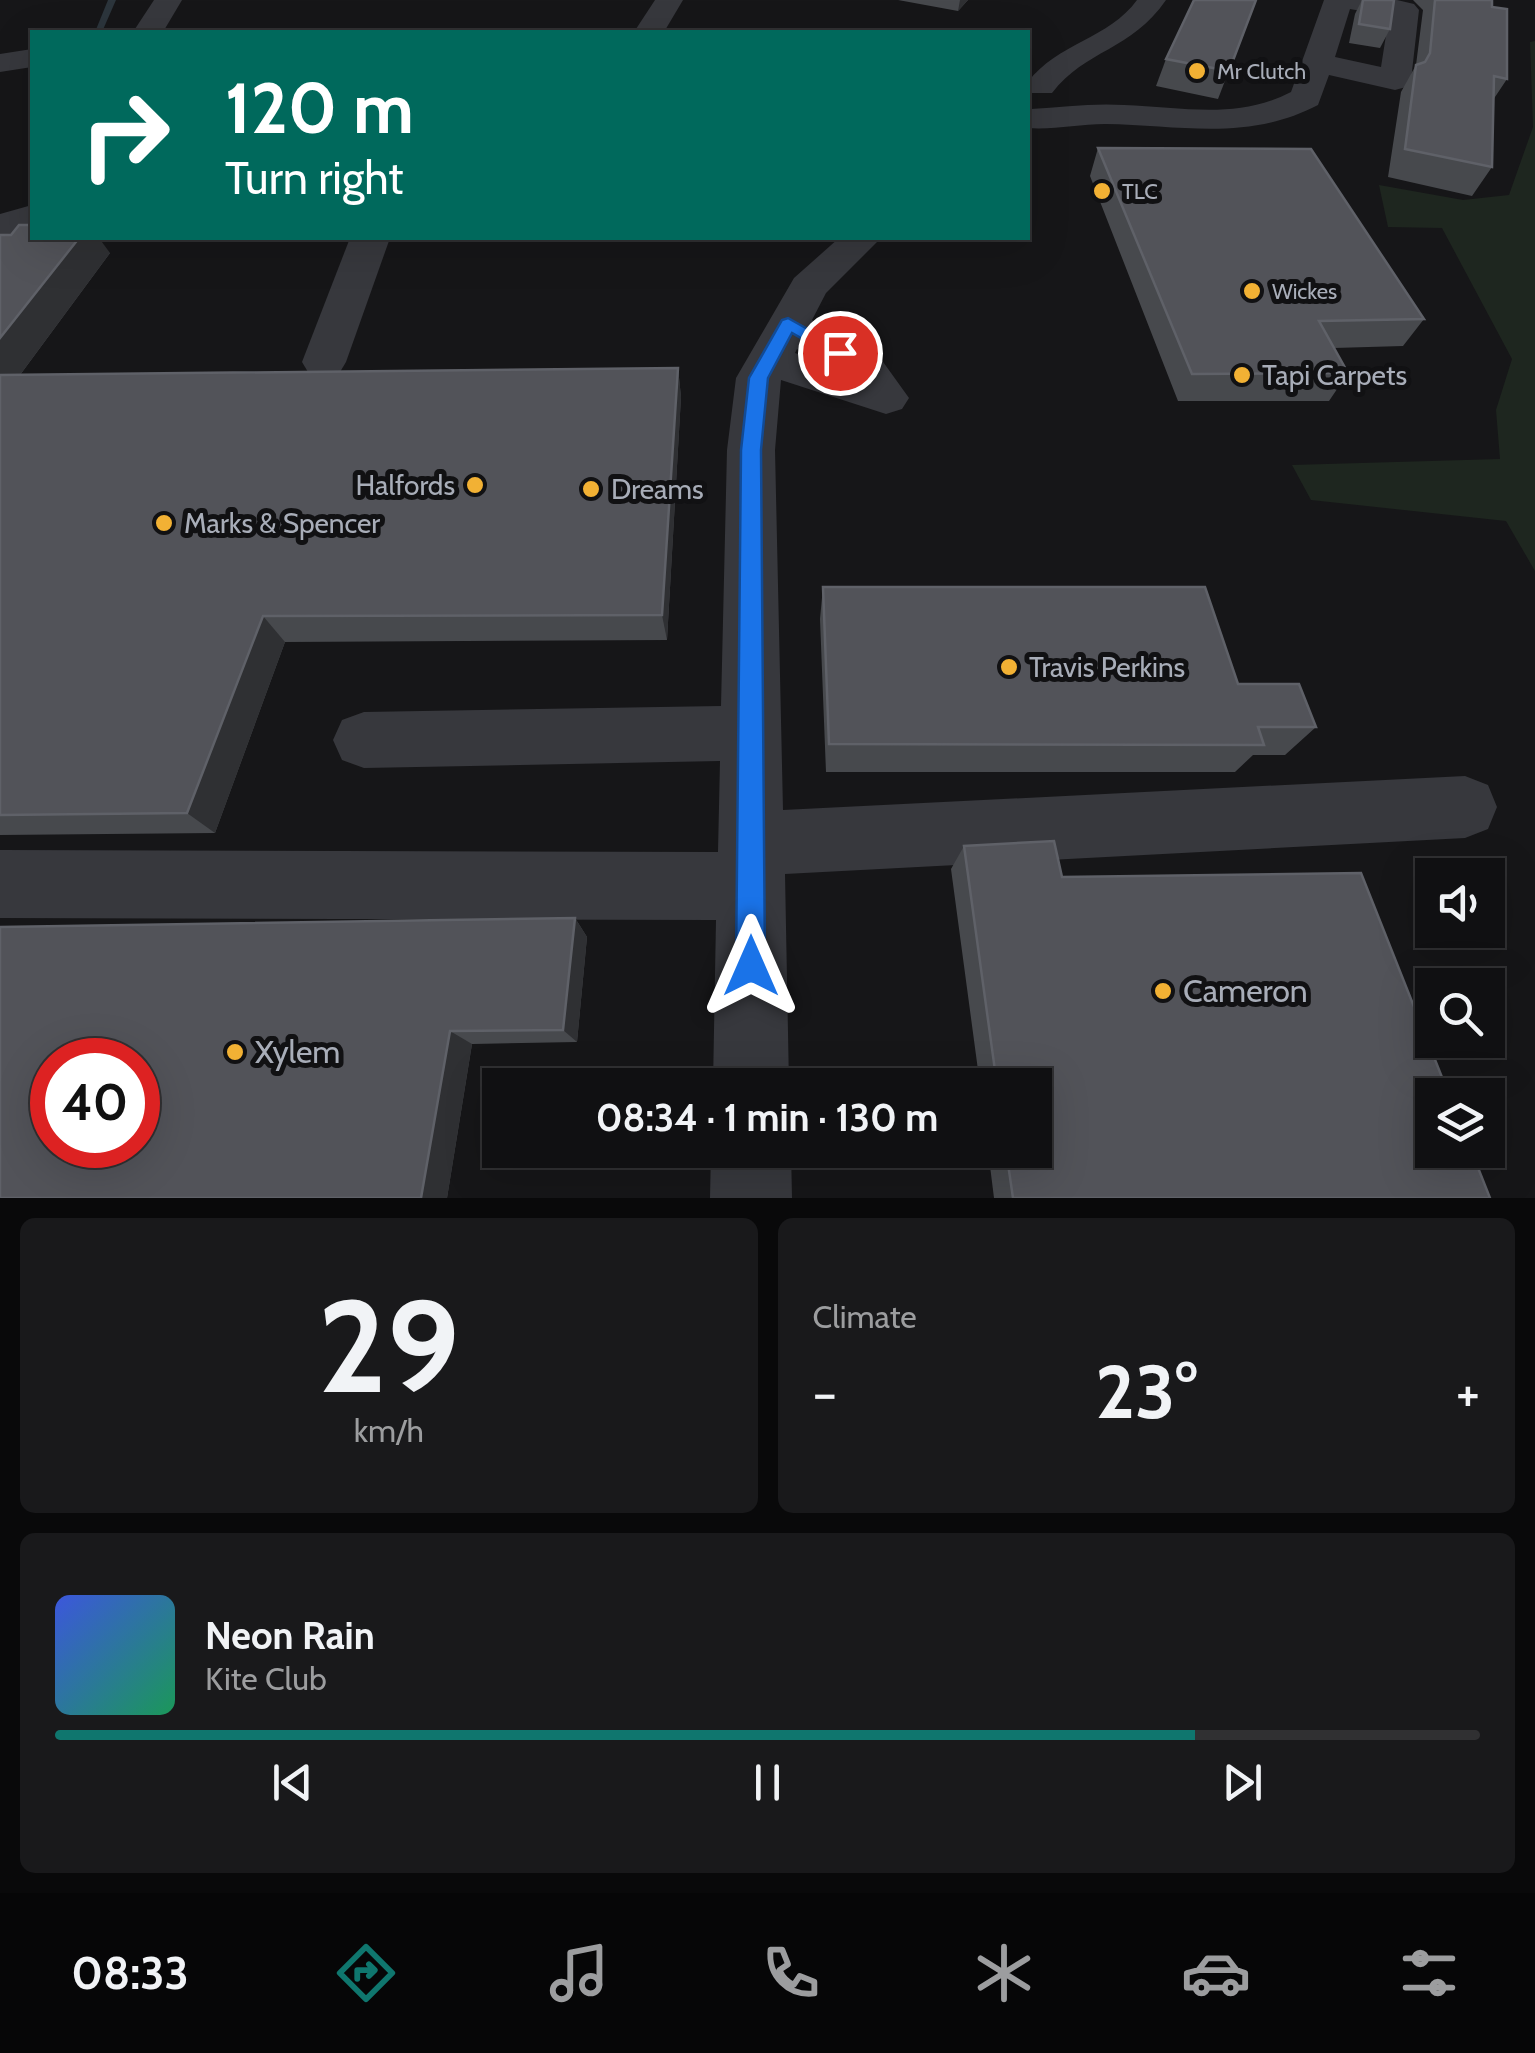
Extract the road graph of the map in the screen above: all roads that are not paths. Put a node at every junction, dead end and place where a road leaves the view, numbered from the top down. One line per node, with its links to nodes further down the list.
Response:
1 (168, 0): 7 (street)
2 (670, 0): 8 (street)
3 (1120, 0): 9 (street)
4 (1152, 0): 13 (street)
5 (1338, 0): 12 (street)
6 (1349, 0): 12 (street)
7 (149, 30)
8 (649, 30)
9 (1030, 53)
10 (30, 58): 11 (street)
11 (0, 63)
12 (1317, 63): 13 (street)
13 (1035, 100)
14 (30, 217): 15 (street)
15 (0, 226)
16 (369, 240): 18 (street)
17 (859, 240): 19 (street)
18 (324, 362)
19 (751, 732): 20 (street); 22 (street)
20 (364, 740)
21 (1465, 807): 22 (street)
22 (751, 865): 23 (street); 24 (street)
23 (0, 884)
24 (751, 1068)
25 (751, 1168): 26 (street)
26 (751, 1198)

